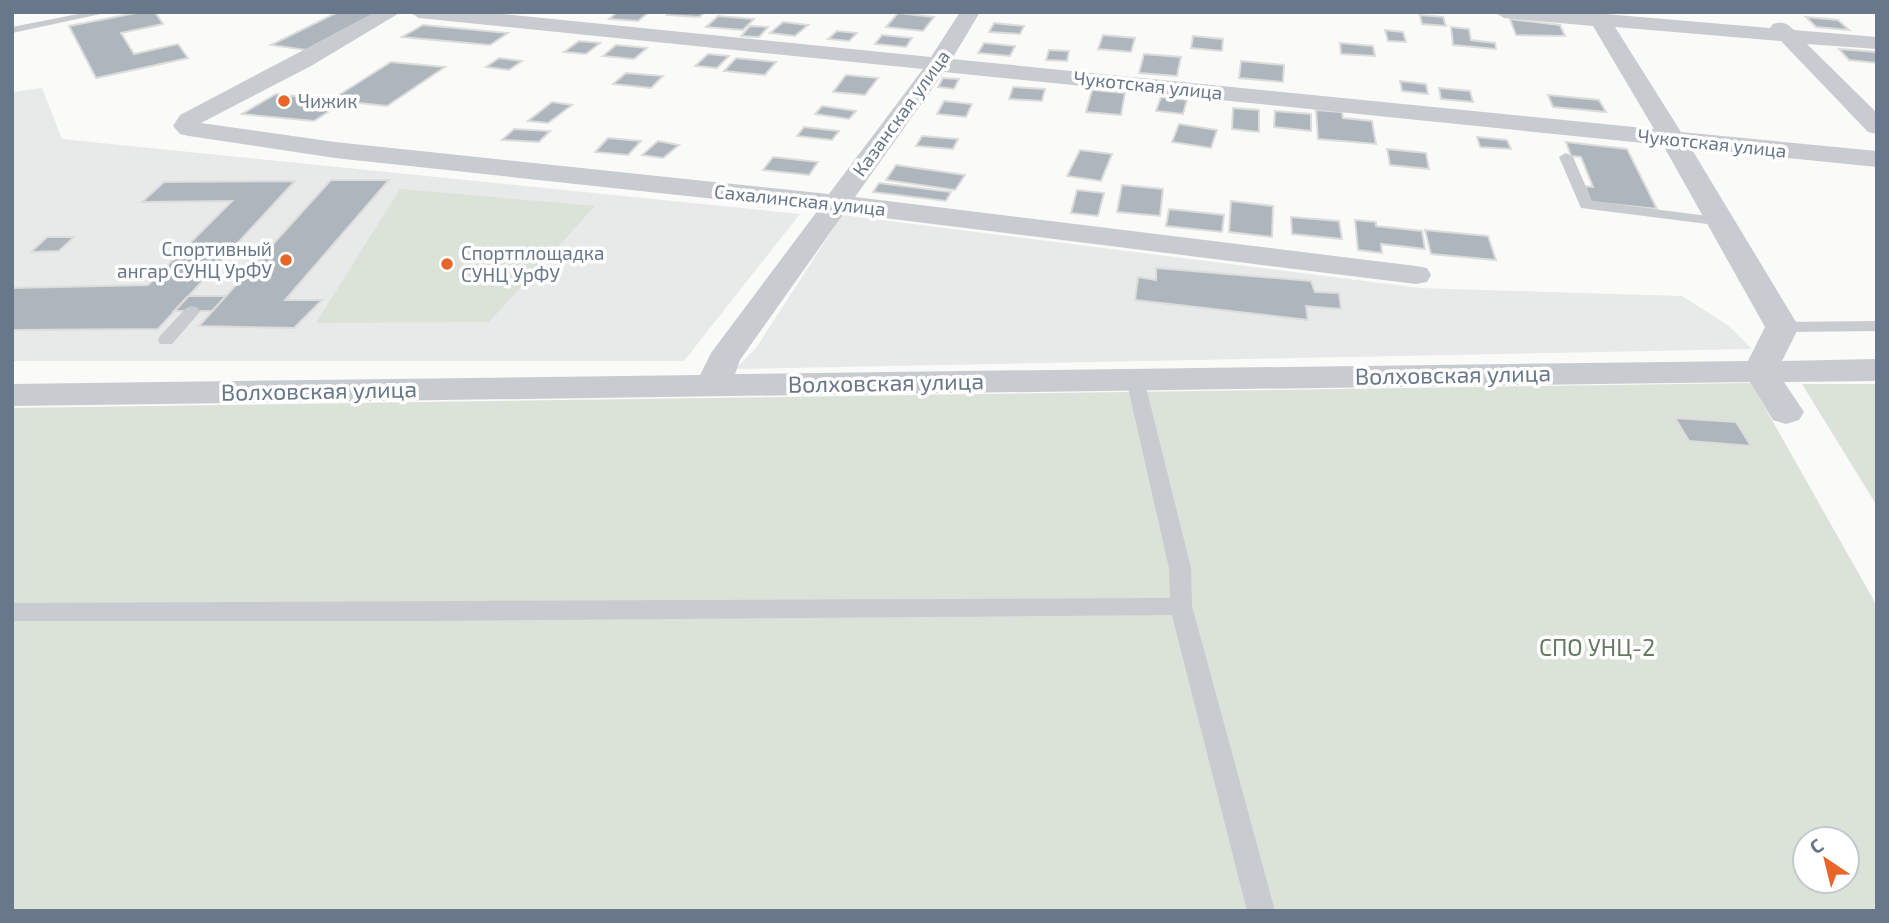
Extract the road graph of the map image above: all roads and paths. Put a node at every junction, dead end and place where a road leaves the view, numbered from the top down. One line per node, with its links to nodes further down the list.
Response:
1 (104, 12): 8 (lane)
2 (391, 12): 16 (street, Сахалинская улица)
3 (419, 12): 11 (street, Чукотская улица)
4 (970, 12): 11 (street, Казанская улица)
5 (1504, 12): 7 (street)
6 (1763, 12): 9 (street)
7 (1601, 21): 9 (street); 13 (street)
8 (12, 30)
9 (1788, 36): 10 (street); 12 (street)
10 (1877, 43)
11 (939, 64): 13 (street, Чукотская улица); 16 (street, Казанская улица)
12 (1877, 127)
13 (1671, 139): 15 (street, Чукотская улица); 17 (street)
14 (1566, 157): 17 (lane)
15 (1877, 159)
16 (835, 203): 18 (street, Сахалинская улица); 26 (street, Казанская улица)
17 (1723, 222): 20 (street)
18 (1416, 275)
19 (192, 311): 22 (lane)
20 (1782, 327): 21 (lane); 24 (street)
21 (1877, 327)
22 (166, 340)
23 (1877, 370): 24 (street)
24 (1760, 371): 25 (street, Волховская улица); 28 (street)
25 (1135, 379): 26 (street, Волховская улица); 29 (lane)
26 (714, 385): 27 (street, Волховская улица)
27 (12, 395)
28 (1786, 412)
29 (1181, 606): 30 (lane); 31 (lane)
30 (12, 612)
31 (1262, 911)

